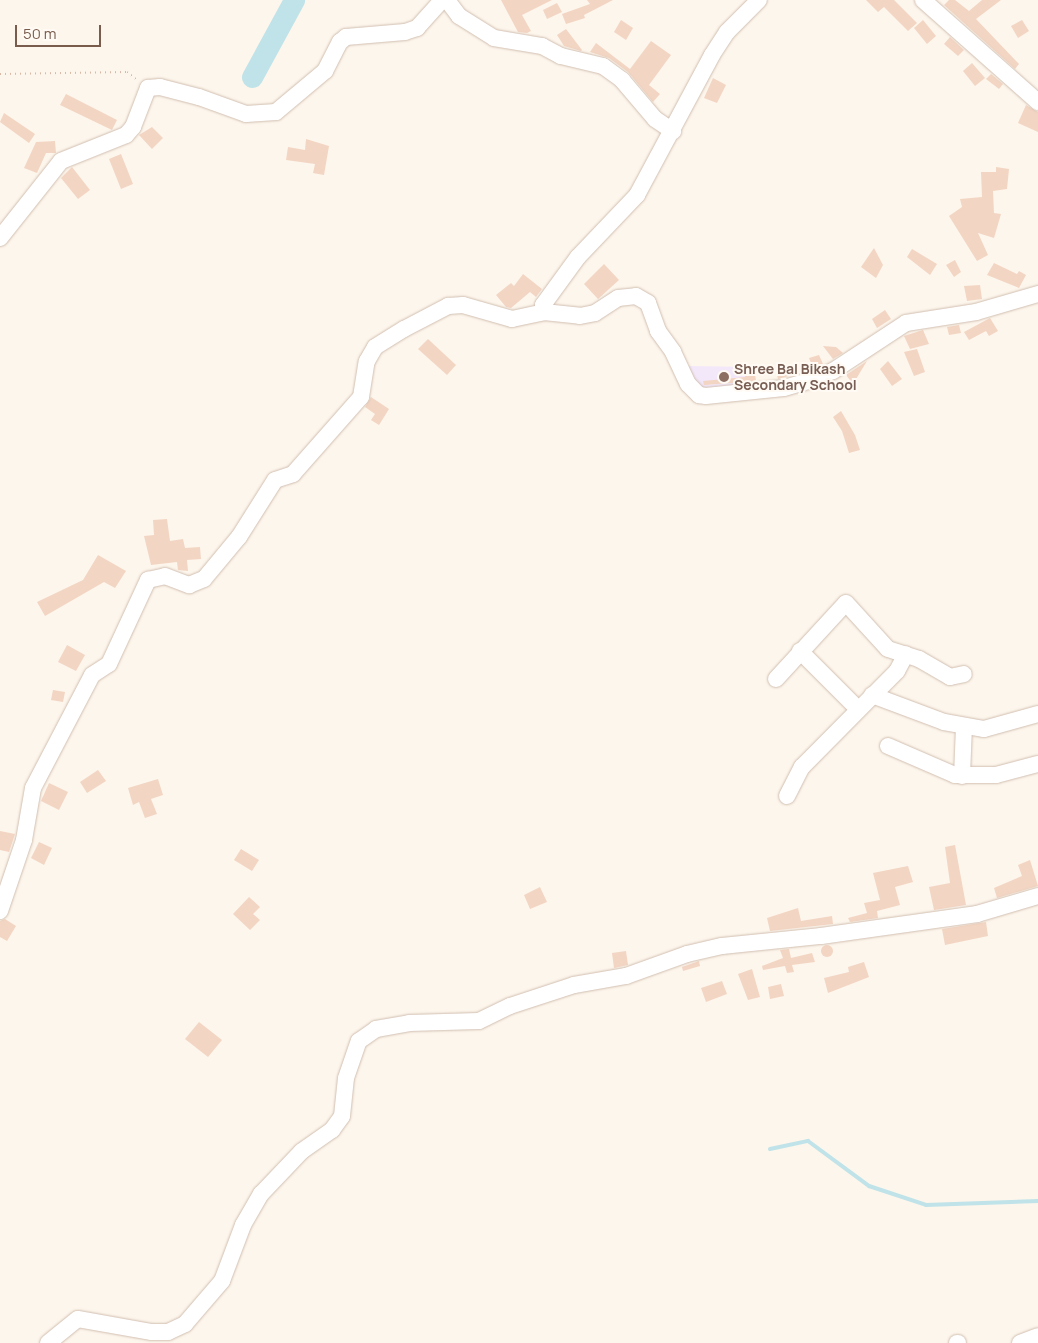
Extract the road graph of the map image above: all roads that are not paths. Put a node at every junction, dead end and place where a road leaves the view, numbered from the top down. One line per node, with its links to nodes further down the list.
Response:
1 (442, 0): 7 (street)
2 (447, 0): 6 (street)
3 (759, 0): 6 (street)
4 (923, 0): 5 (street)
5 (1038, 102)
6 (673, 131): 9 (street)
7 (0, 238)
8 (1038, 294): 9 (street)
9 (544, 312): 23 (street)
10 (800, 651): 11 (street); 13 (street); 15 (street)
11 (906, 654): 12 (street); 14 (street)
12 (964, 674)
13 (776, 679)
14 (872, 695): 15 (street); 17 (street)
15 (858, 709): 21 (street)
16 (1038, 714): 17 (street)
17 (964, 727): 20 (street)
18 (888, 746): 20 (street)
19 (1038, 764): 20 (street)
20 (962, 776)
21 (787, 796)
22 (1038, 896): 25 (street)
23 (0, 912)
24 (1038, 1336): 26 (street)
25 (48, 1343)
26 (1020, 1343)

